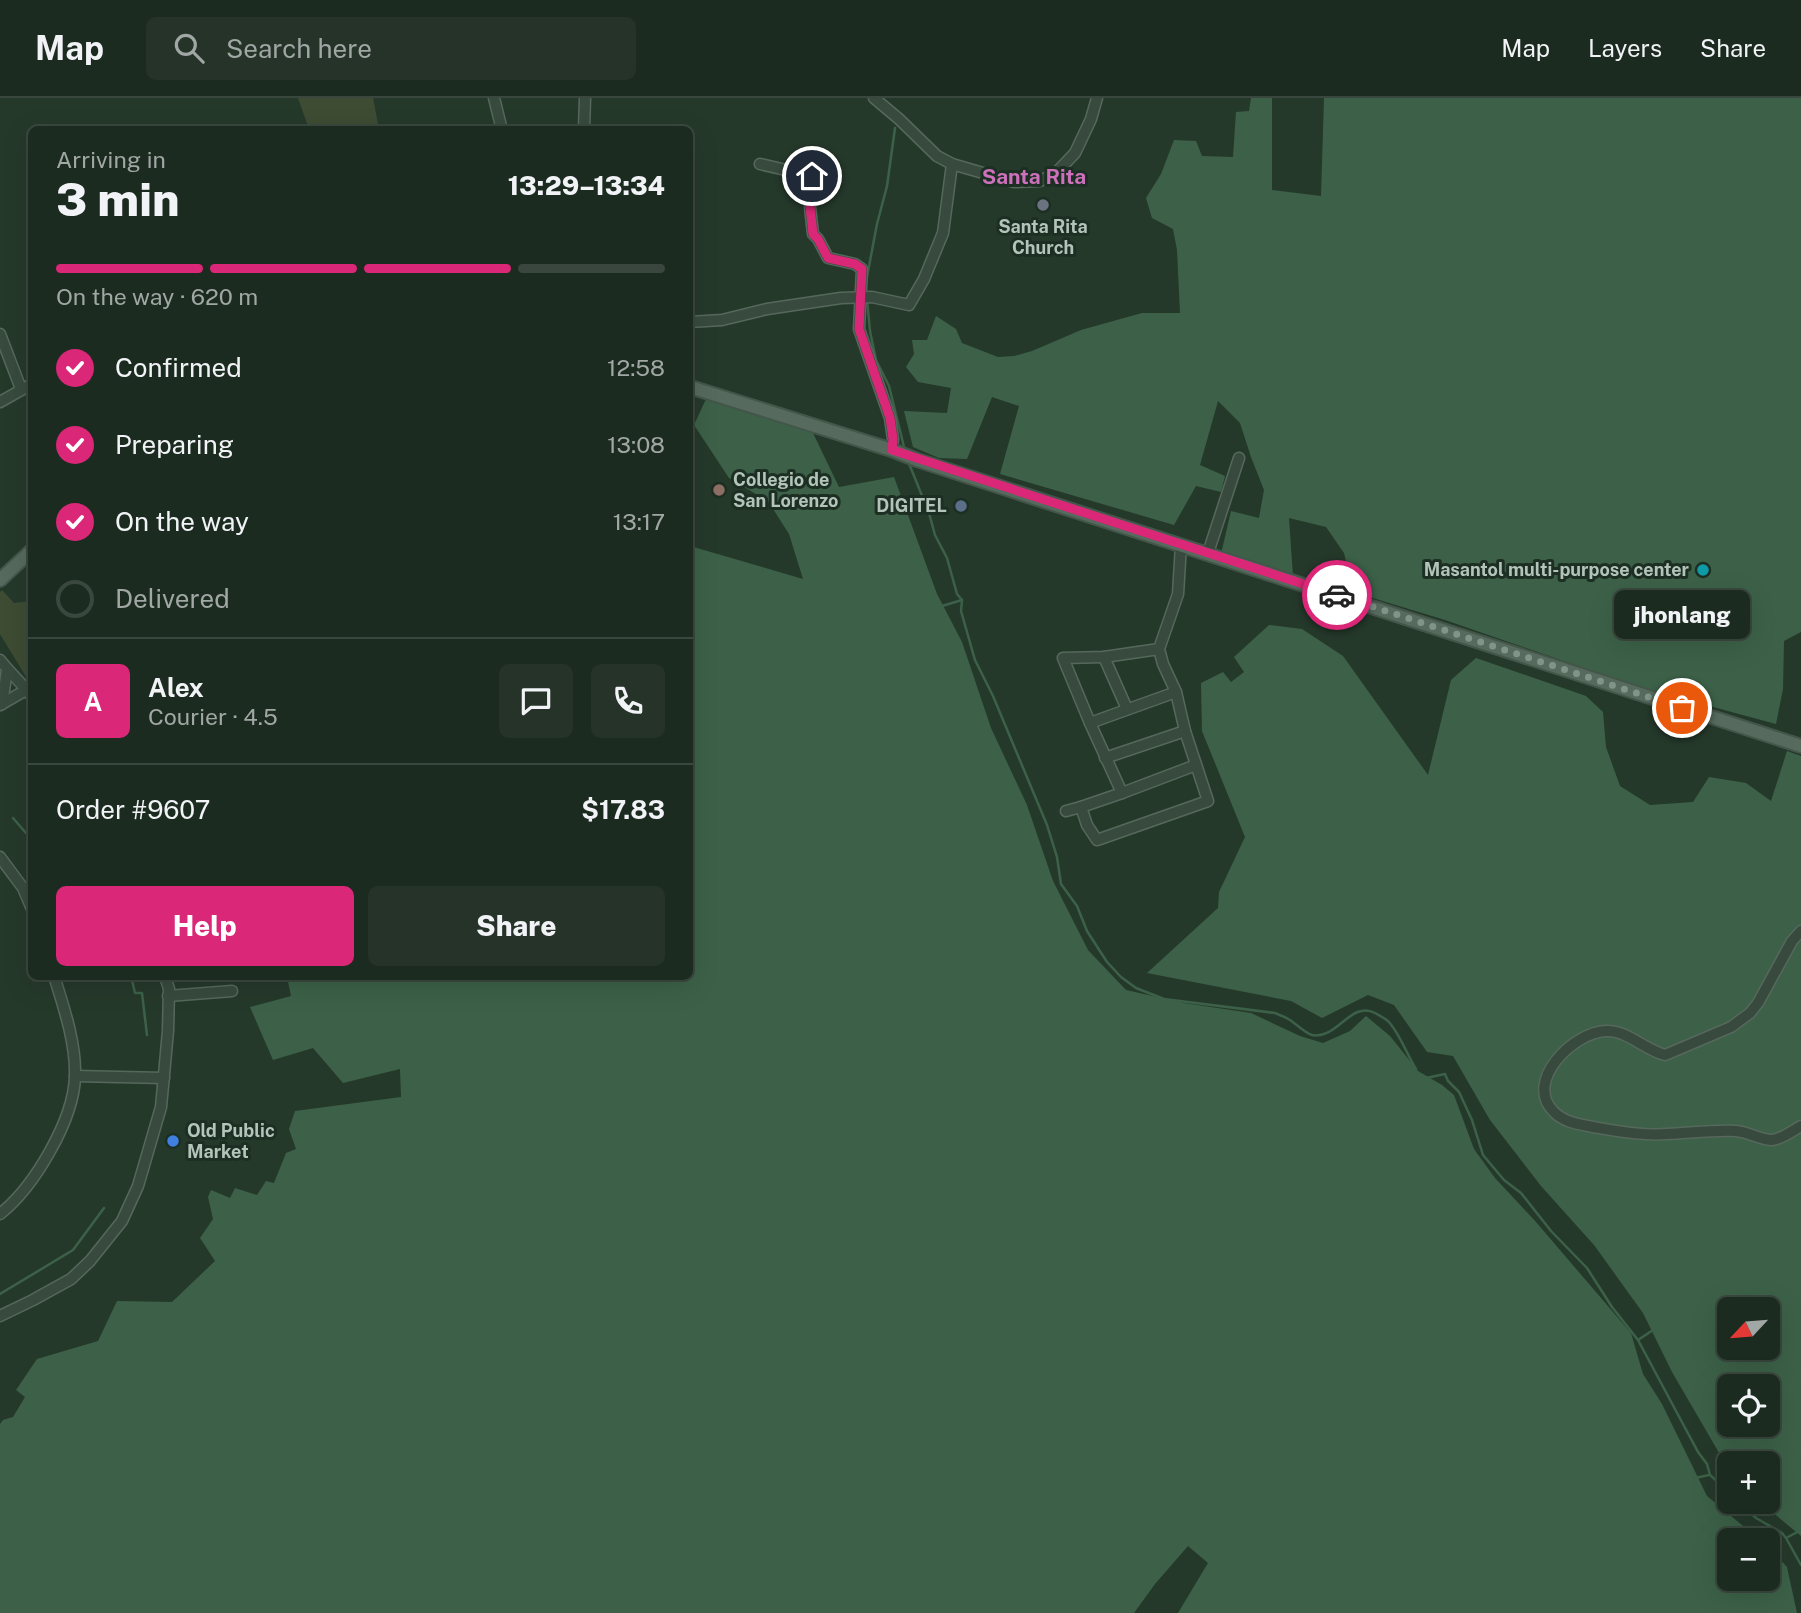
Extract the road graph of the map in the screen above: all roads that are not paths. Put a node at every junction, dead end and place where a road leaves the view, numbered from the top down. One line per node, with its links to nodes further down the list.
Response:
1 (494, 98): 5 (street)
2 (586, 98): 6 (street)
3 (874, 98): 8 (street)
4 (1097, 98): 8 (street)
5 (501, 126)
6 (584, 126)
7 (760, 164): 9 (street)
8 (952, 164): 9 (street)
9 (866, 297): 10 (street); 16 (street)
10 (693, 321)
11 (0, 334): 13 (street)
12 (28, 385): 13 (street)
13 (21, 388): 15 (street)
14 (693, 388): 16 (main road)
15 (0, 402)
16 (894, 451): 18 (main road)
17 (1239, 458): 19 (street)
18 (1181, 545): 19 (main road); 22 (street)
19 (1208, 553): 33 (main road)
20 (28, 554): 21 (main road)
21 (0, 580)
22 (1159, 649): 23 (street); 26 (street)
23 (1104, 657): 30 (street); 31 (street)
24 (0, 660): 25 (street)
25 (7, 670): 27 (street); 29 (street)
26 (1176, 692): 30 (street); 32 (street)
27 (28, 693)
28 (28, 694): 29 (street)
29 (1, 704)
30 (1127, 709): 31 (street)
31 (1090, 723): 34 (street)
32 (1185, 731): 34 (street); 35 (street)
33 (1801, 746)
34 (1105, 758): 36 (street)
35 (1196, 765): 36 (street); 37 (street)
36 (1122, 793): 37 (street)
37 (1081, 807): 38 (street)
38 (1066, 811)
39 (0, 857): 40 (street)
40 (28, 900)
41 (1801, 931): 48 (street)
42 (55, 980): 46 (street)
43 (166, 980): 45 (street)
44 (232, 991): 45 (street)
45 (169, 996): 47 (street)
46 (75, 1076): 47 (street); 49 (street)
47 (164, 1078): 50 (street)
48 (1801, 1126)
49 (0, 1213)
50 (0, 1316)

